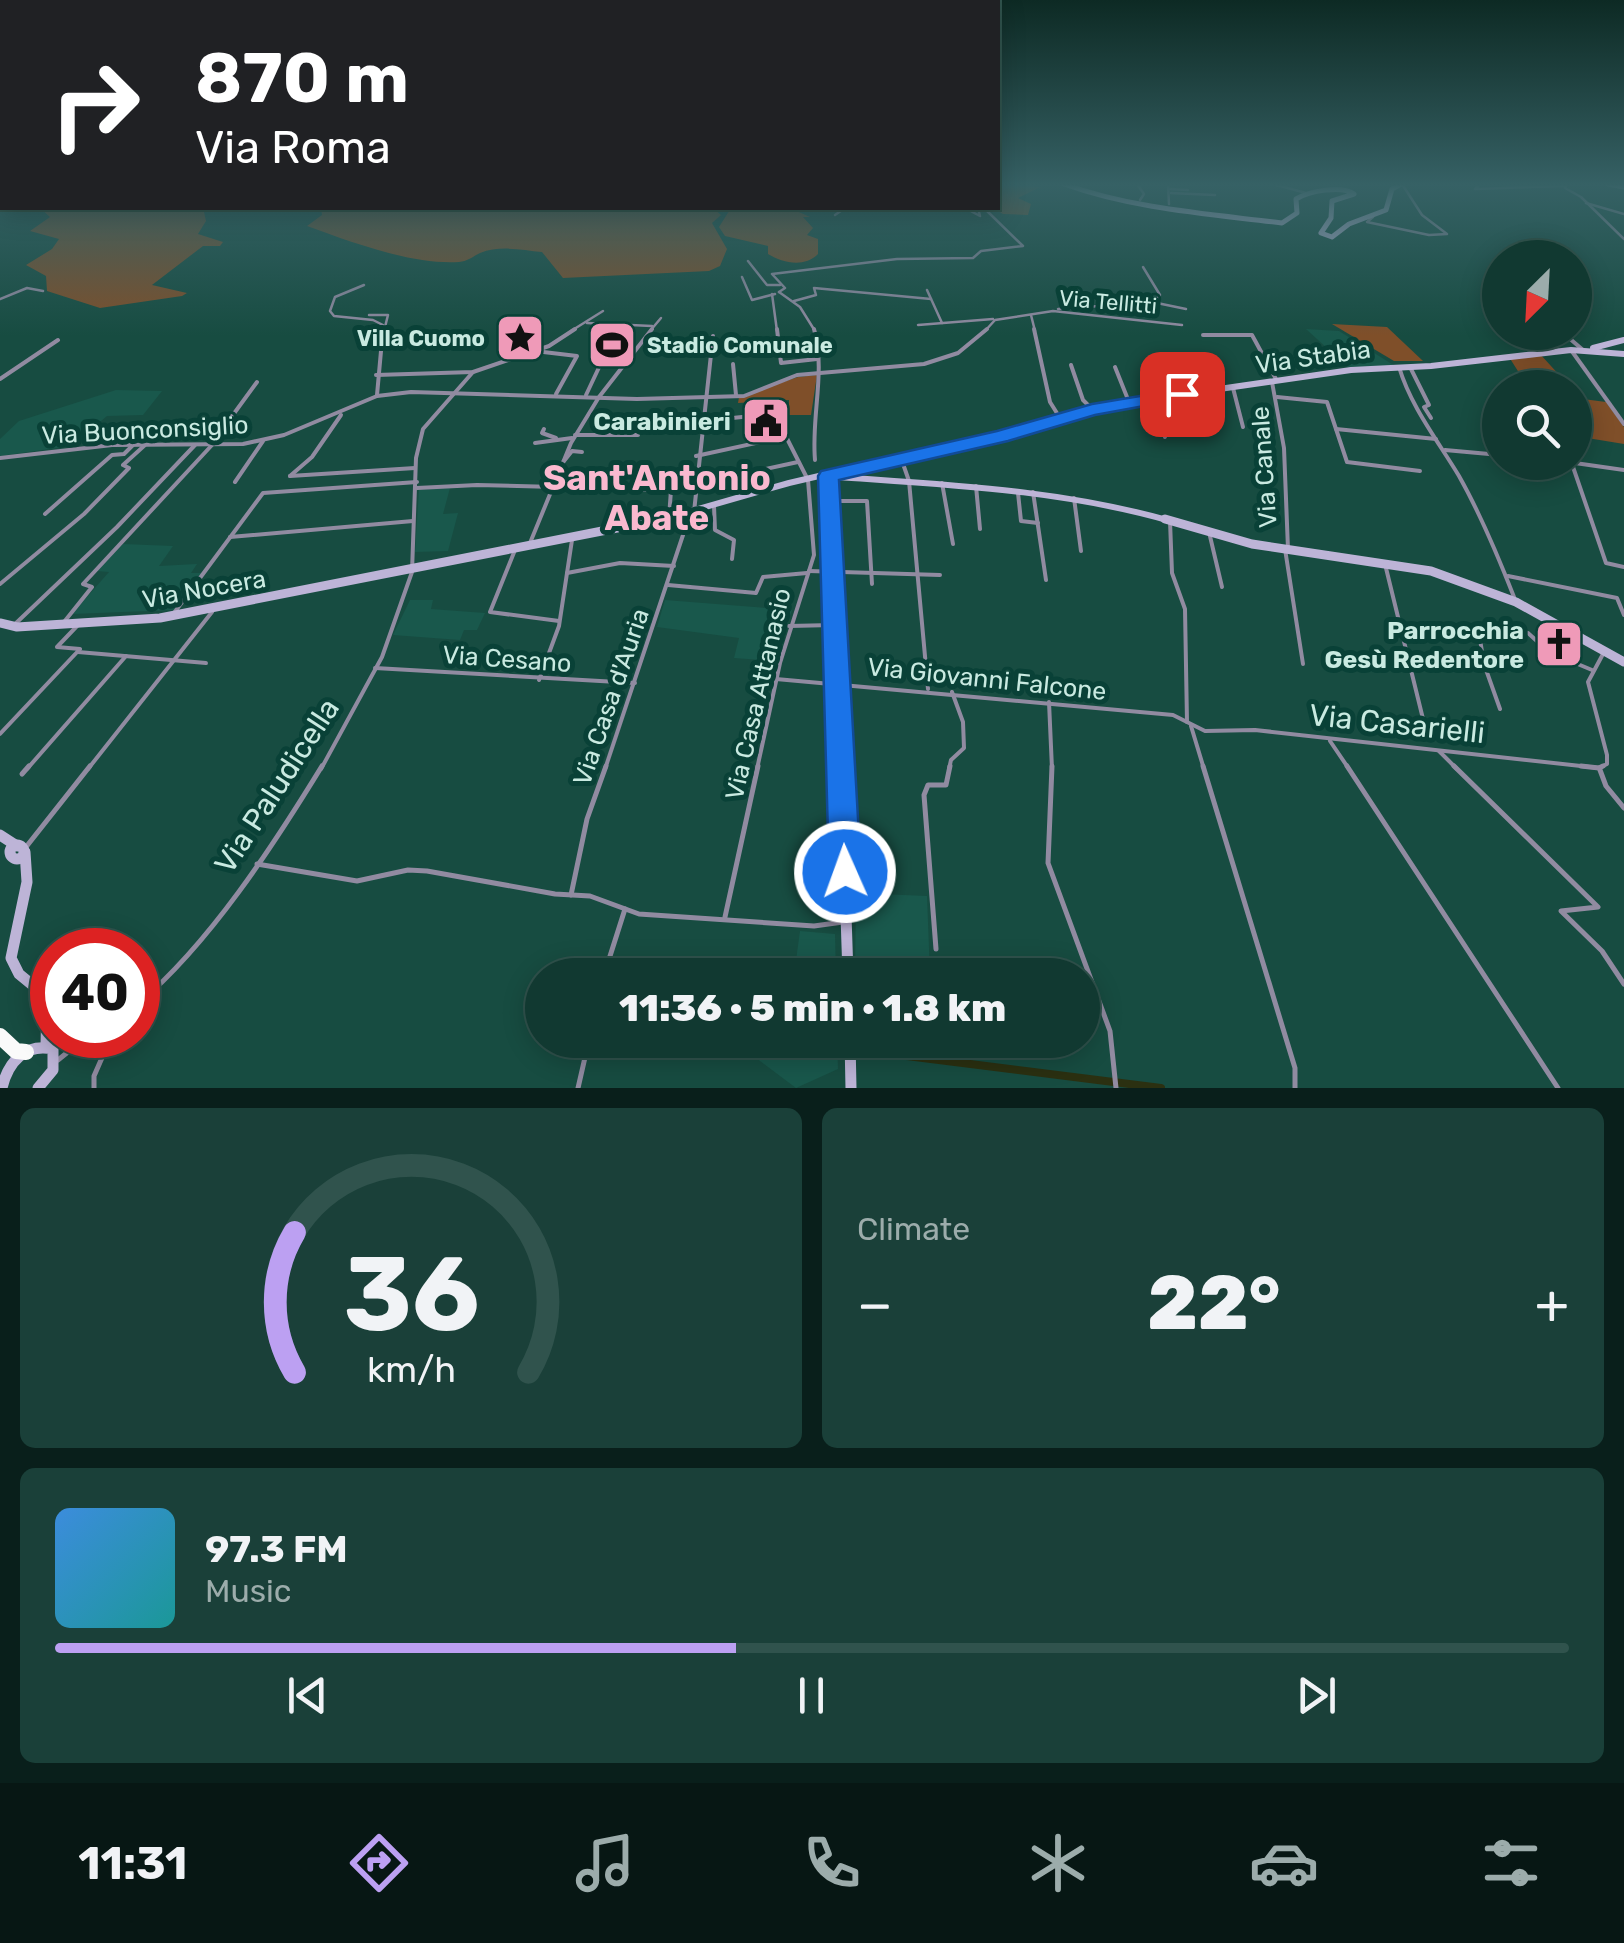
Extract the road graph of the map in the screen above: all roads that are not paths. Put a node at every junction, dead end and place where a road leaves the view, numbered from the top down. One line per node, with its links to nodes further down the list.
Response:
1 (1012, 235): 2 (street)
2 (1010, 248): 7 (street)
3 (748, 261): 7 (street)
4 (1143, 267): 15 (street)
5 (742, 276): 11 (street)
6 (364, 285): 32 (street)
7 (782, 285): 10 (street)
8 (927, 290): 13 (street)
9 (43, 291): 12 (street)
10 (779, 292): 11 (street); 14 (street)
11 (772, 294): 38 (street)
12 (0, 299)
13 (932, 299): 14 (street); 24 (street)
14 (794, 301): 38 (street)
15 (1152, 303): 16 (street); 18 (street)
16 (1186, 309)
17 (603, 311): 23 (street)
18 (1054, 311): 20 (street, Via Tellitti); 26 (street, Via Tellitti)
19 (368, 315): 32 (street)
20 (1030, 316): 22 (street); 66 (street)
21 (661, 318): 27 (street)
22 (1003, 319): 24 (street); 46 (street)
23 (584, 323): 27 (street); 36 (street)
24 (942, 323): 25 (street)
25 (918, 325)
26 (1182, 325)
27 (652, 326): 56 (street)
28 (1203, 335): 50 (street, Via Canale)
29 (713, 336): 59 (street, Via Casa d'Auria)
30 (58, 340): 48 (street)
31 (1624, 340): 33 (street)
32 (380, 345): 47 (street)
33 (1592, 348)
34 (1570, 350): 43 (street, Via Stabia); 69 (street)
35 (1586, 350): 37 (street, Via Stabia)
36 (535, 351): 45 (street); 53 (street)
37 (1624, 354)
38 (820, 358): 46 (street)
39 (602, 362): 54 (street)
40 (733, 364): 57 (street)
41 (1071, 365): 63 (street)
42 (1399, 367): 43 (street, Via Stabia); 50 (street, Via Stabia); 78 (street)
43 (1410, 367): 67 (street)
44 (1115, 368): 62 (street)
45 (472, 372): 47 (street); 52 (street, Via Paludicella)
46 (822, 372): 57 (street, Via Buonconsiglio); 91 (street)
47 (376, 375): 55 (street)
48 (0, 379)
49 (257, 382): 83 (street)
50 (1274, 382): 51 (street, Via Stabia); 58 (street, Via Canale)
51 (1233, 388): 60 (street, Via Stabia); 70 (street)
52 (453, 392): 53 (street, Via Buonconsiglio); 55 (street, Via Buonconsiglio); 94 (street, Via Paludicella)
53 (556, 394): 54 (street, Via Buonconsiglio)
54 (586, 395): 56 (street, Via Buonconsiglio)
55 (377, 396): 64 (street, Via Buonconsiglio)
56 (600, 396): 59 (street, Via Buonconsiglio); 74 (street)
57 (736, 396): 59 (street, Via Buonconsiglio)
58 (1278, 397): 72 (street); 130 (street, Via Canale)
59 (707, 398): 68 (street, Via Casa d'Auria)
60 (1157, 398): 62 (street, Via Stabia); 75 (street)
61 (768, 402): 65 (street)
62 (1129, 402): 63 (street, Via Stabia)
63 (1092, 410): 66 (street, Via Stabia)
64 (343, 412): 79 (street, Via Buonconsiglio); 94 (street)
65 (772, 414): 68 (street); 77 (street)
66 (1060, 418): 90 (street, Via Stabia)
67 (1430, 418)
68 (703, 421): 88 (street, Via Casa d'Auria)
69 (1624, 424)
70 (1243, 427)
71 (544, 429): 76 (street)
72 (1336, 429): 78 (street); 97 (street)
73 (638, 434): 74 (street)
74 (574, 436): 76 (street); 95 (street)
75 (1166, 437)
76 (556, 438): 80 (street)
77 (784, 438): 88 (street); 92 (street)
78 (1436, 439): 85 (street)
79 (262, 440): 83 (street, Via Buonconsiglio); 103 (street)
80 (535, 443)
81 (133, 445): 82 (street, Via Buonconsiglio); 89 (street, Via Buonconsiglio); 119 (street)
82 (145, 445): 84 (street, Via Buonconsiglio); 146 (street)
83 (212, 445): 84 (street, Via Buonconsiglio); 156 (street)
84 (195, 446): 158 (street)
85 (1443, 450): 87 (street); 144 (street)
86 (582, 452): 95 (street)
87 (1482, 454)
88 (696, 456): 108 (street, Via Casa d'Auria)
89 (0, 458)
90 (901, 458): 99 (street, Via Stabia); 102 (street)
91 (815, 460)
92 (798, 462): 98 (street); 100 (street)
93 (1592, 466): 96 (street)
94 (417, 468): 105 (street, Via Paludicella)
95 (556, 468): 109 (street)
96 (1624, 470)
97 (1420, 471)
98 (757, 472): 108 (street); 111 (street)
99 (828, 476): 100 (street, Via Nocera); 102 (street); 116 (street)
100 (808, 480): 111 (street, Via Nocera); 138 (street, Via Casa Attanasio)
101 (1577, 480): 136 (street)
102 (909, 481): 104 (street); 142 (street)
103 (235, 482)
104 (942, 483): 106 (street); 128 (street)
105 (417, 485): 107 (street); 121 (street, Via Paludicella); 126 (street)
106 (976, 486): 112 (street); 124 (street)
107 (527, 487): 109 (street); 113 (street)
108 (694, 487): 110 (street); 118 (street, Via Casa d'Auria)
109 (549, 488): 110 (street); 129 (street)
110 (671, 490): 120 (street)
111 (767, 490): 117 (street, Via Nocera)
112 (1018, 490): 114 (street); 123 (street)
113 (538, 492)
114 (1033, 492): 115 (street); 123 (street)
115 (1074, 498): 122 (street); 132 (street)
116 (832, 501): 139 (street); 141 (street)
117 (714, 506): 118 (street, Via Nocera); 133 (street)
118 (692, 512): 120 (street, Via Nocera); 135 (street, Via Casa d'Auria)
119 (45, 514)
120 (670, 518): 127 (street, Via Nocera)
121 (415, 521): 126 (street); 137 (street, Via Paludicella)
122 (1170, 521): 125 (street); 180 (street)
123 (1038, 523): 145 (street)
124 (980, 529)
125 (1209, 532): 130 (street); 149 (street)
126 (230, 537): 153 (street)
127 (572, 540): 129 (street, Via Nocera); 140 (street)
128 (953, 544)
129 (529, 548): 131 (street, Via Nocera)
130 (1286, 549): 134 (street); 168 (street, Via Canale)
131 (514, 550): 137 (street, Via Nocera); 154 (street)
132 (1082, 551)
133 (732, 559)
134 (1385, 564): 150 (street); 179 (street)
135 (674, 566): 140 (street); 148 (street, Via Casa d'Auria)
136 (1624, 567)
137 (413, 568): 151 (street, Via Nocera); 169 (street, Via Paludicella)
138 (808, 572): 139 (street); 148 (street); 159 (street, Via Casa Attanasio)
139 (835, 572): 141 (street); 160 (street)
140 (567, 573): 154 (street)
141 (872, 573): 142 (street); 147 (street)
142 (919, 574): 143 (street); 175 (street)
143 (940, 575)
144 (1508, 576): 150 (street); 152 (street)
145 (1046, 580)
146 (0, 584)
147 (872, 584)
148 (668, 585): 174 (street, Via Casa d'Auria)
149 (1222, 587)
150 (1516, 602): 163 (street)
151 (214, 608): 153 (street, Via Nocera); 165 (street)
152 (1624, 615)
153 (171, 616): 157 (street, Via Nocera)
154 (560, 620): 172 (street)
155 (0, 624): 158 (street, Via Nocera)
156 (62, 625): 157 (street, Via Nocera); 158 (street, Via Nocera)
157 (78, 625): 162 (street)
158 (14, 626): 161 (street)
159 (790, 626): 160 (street); 171 (street, Via Casa Attanasio)
160 (837, 626): 173 (street)
161 (0, 633)
162 (78, 652): 164 (street); 181 (street)
163 (1604, 652): 166 (street); 170 (street)
164 (126, 656): 165 (street); 185 (street)
165 (173, 660): 167 (street); 188 (street)
166 (1624, 662)
167 (206, 663)
168 (1303, 664)
169 (375, 668): 172 (street, Via Cesano); 189 (street, Via Paludicella)
170 (1592, 670): 178 (street); 184 (street)
171 (776, 678): 173 (street, Via Giovanni Falcone); 192 (street, Via Casa Attanasio)
172 (538, 680): 174 (street, Via Cesano)
173 (840, 682): 175 (street, Via Giovanni Falcone); 193 (street)
174 (636, 683): 190 (street, Via Casa d'Auria)
175 (928, 689): 176 (street, Via Giovanni Falcone)
176 (952, 692): 177 (street, Via Giovanni Falcone); 194 (street)
177 (1049, 702): 180 (street, Via Giovanni Falcone); 210 (street)
178 (1500, 708)
179 (1424, 723)
180 (1189, 724): 182 (street, Via Casarielli); 211 (street)
181 (0, 734)
182 (1329, 740): 183 (street, Via Casarielli); 212 (street)
183 (1439, 751): 184 (street, Via Casarielli); 199 (street)
184 (1599, 768): 186 (street)
185 (22, 774)
186 (1624, 808)
187 (0, 836): 188 (street)
188 (18, 852): 197 (street)
189 (257, 864): 190 (street); 198 (street, Via Paludicella)
190 (571, 895): 191 (street)
191 (625, 909): 192 (street); 195 (street)
192 (725, 917): 193 (street)
193 (847, 922): 196 (street)
194 (936, 949)
195 (609, 958)
196 (848, 958)
197 (30, 982)
198 (160, 983)
199 (1624, 984)
200 (30, 1043): 205 (street)
201 (50, 1058): 206 (street)
202 (102, 1058): 207 (street)
203 (585, 1058): 208 (street)
204 (850, 1058): 209 (street)
205 (11, 1061)
206 (39, 1088)
207 (94, 1088)
208 (578, 1088)
209 (850, 1088)
210 (1116, 1088)
211 (1296, 1088)
212 (1558, 1088)

